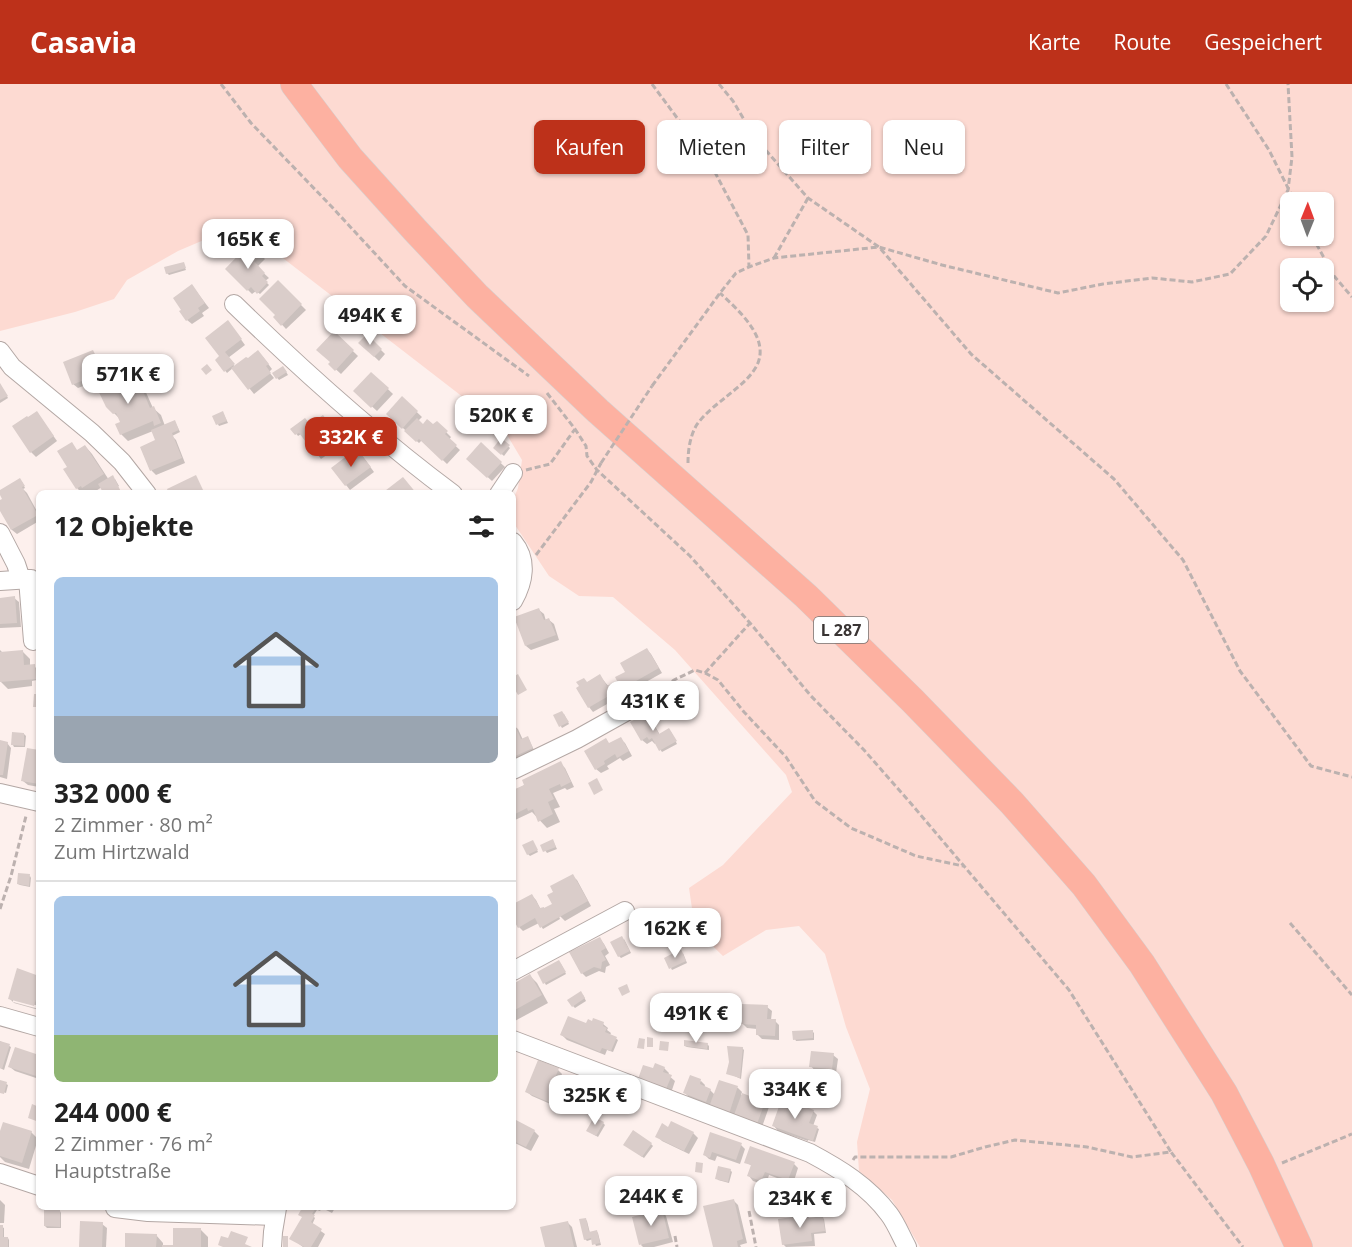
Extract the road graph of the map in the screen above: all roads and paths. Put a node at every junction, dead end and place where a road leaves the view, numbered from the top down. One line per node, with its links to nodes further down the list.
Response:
1 (221, 84): 17 (path)
2 (294, 84): 64 (highway, L 287)
3 (652, 84): 12 (path)
4 (719, 84): 8 (path)
5 (1226, 84): 7 (path)
6 (1288, 84): 7 (path)
7 (1288, 190): 10 (path)
8 (808, 198): 10 (path); 11 (path)
9 (1318, 246): 14 (path)
10 (879, 247): 11 (path); 37 (path)
11 (774, 258): 12 (path)
12 (749, 267): 13 (path)
13 (720, 293): 20 (path); 21 (path, bridge)
14 (1352, 297)
15 (234, 304): 24 (street)
16 (0, 351): 23 (street)
17 (531, 377)
18 (547, 393): 19 (path)
19 (575, 429): 21 (path); 22 (path)
20 (689, 469)
21 (597, 470): 28 (path); 32 (path)
22 (513, 473): 25 (street)
23 (144, 490)
24 (448, 490)
25 (502, 490)
26 (0, 533): 29 (street)
27 (516, 547): 28 (street)
28 (524, 567): 31 (street)
29 (29, 579): 30 (street); 33 (street)
30 (0, 581)
31 (516, 596)
32 (750, 623): 34 (path); 40 (path)
33 (33, 642)
34 (705, 673): 35 (path); 40 (path)
35 (638, 705): 36 (street)
36 (516, 769)
37 (1352, 777)
38 (0, 793): 39 (street)
39 (34, 801): 41 (path)
40 (963, 866): 50 (path)
41 (0, 909)
42 (625, 912): 44 (street)
43 (1290, 923): 45 (path)
44 (516, 969)
45 (1352, 995)
46 (0, 1016): 47 (street)
47 (36, 1026)
48 (516, 1041): 52 (street)
49 (1352, 1134): 51 (path)
50 (1172, 1152): 52 (path); 63 (path)
51 (1281, 1164)
52 (845, 1172): 62 (street)
53 (0, 1173): 54 (street)
54 (36, 1185)
55 (131, 1210): 57 (street)
56 (749, 1211): 61 (path)
57 (276, 1212): 59 (street)
58 (675, 1236): 60 (path)
59 (272, 1247)
60 (677, 1247)
61 (756, 1247)
62 (907, 1247)
63 (1243, 1247)
64 (1299, 1247)

